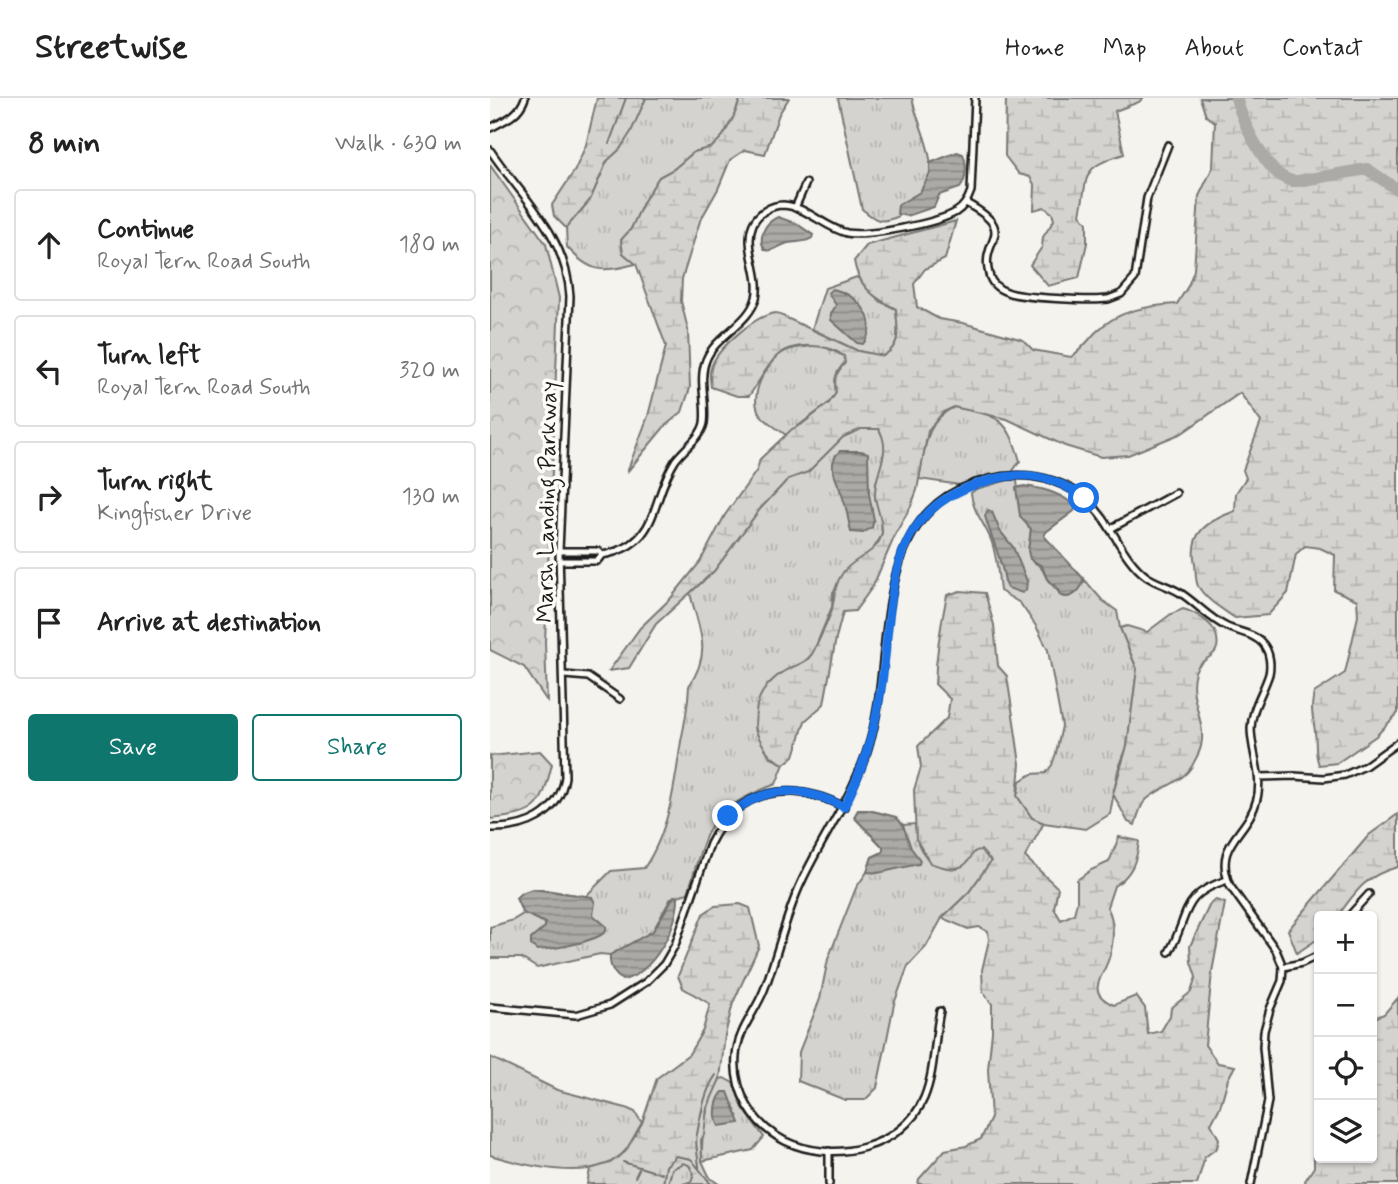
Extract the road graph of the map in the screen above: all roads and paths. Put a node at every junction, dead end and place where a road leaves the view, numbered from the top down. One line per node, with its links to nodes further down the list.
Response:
1 (525, 98): 3 (street)
2 (975, 98): 7 (street)
3 (490, 128)
4 (1168, 145): 7 (street)
5 (490, 150): 11 (street, Marsh Landing Parkway)
6 (806, 184): 8 (street)
7 (966, 203): 8 (street)
8 (794, 208): 13 (street)
9 (1176, 493): 10 (street)
10 (1111, 529): 19 (street); 20 (street)
11 (559, 551): 12 (street); 14 (street, Marsh Landing Parkway)
12 (583, 551): 13 (street); 15 (street)
13 (602, 555): 15 (street)
14 (559, 561): 15 (street); 16 (street, Marsh Landing Parkway)
15 (583, 561)
16 (564, 675): 17 (street); 21 (street, Marsh Landing Parkway)
17 (620, 699)
18 (1397, 743): 19 (street)
19 (1259, 777): 22 (street)
20 (844, 807): 28 (street); 30 (street)
21 (490, 828)
22 (1227, 880): 25 (street); 27 (street)
23 (1370, 894): 24 (street)
24 (1352, 911)
25 (1169, 952)
26 (1314, 957): 27 (street)
27 (1283, 967): 32 (street)
28 (490, 1007)
29 (940, 1011): 30 (street)
30 (829, 1151): 31 (street)
31 (829, 1184)
32 (1251, 1184)

